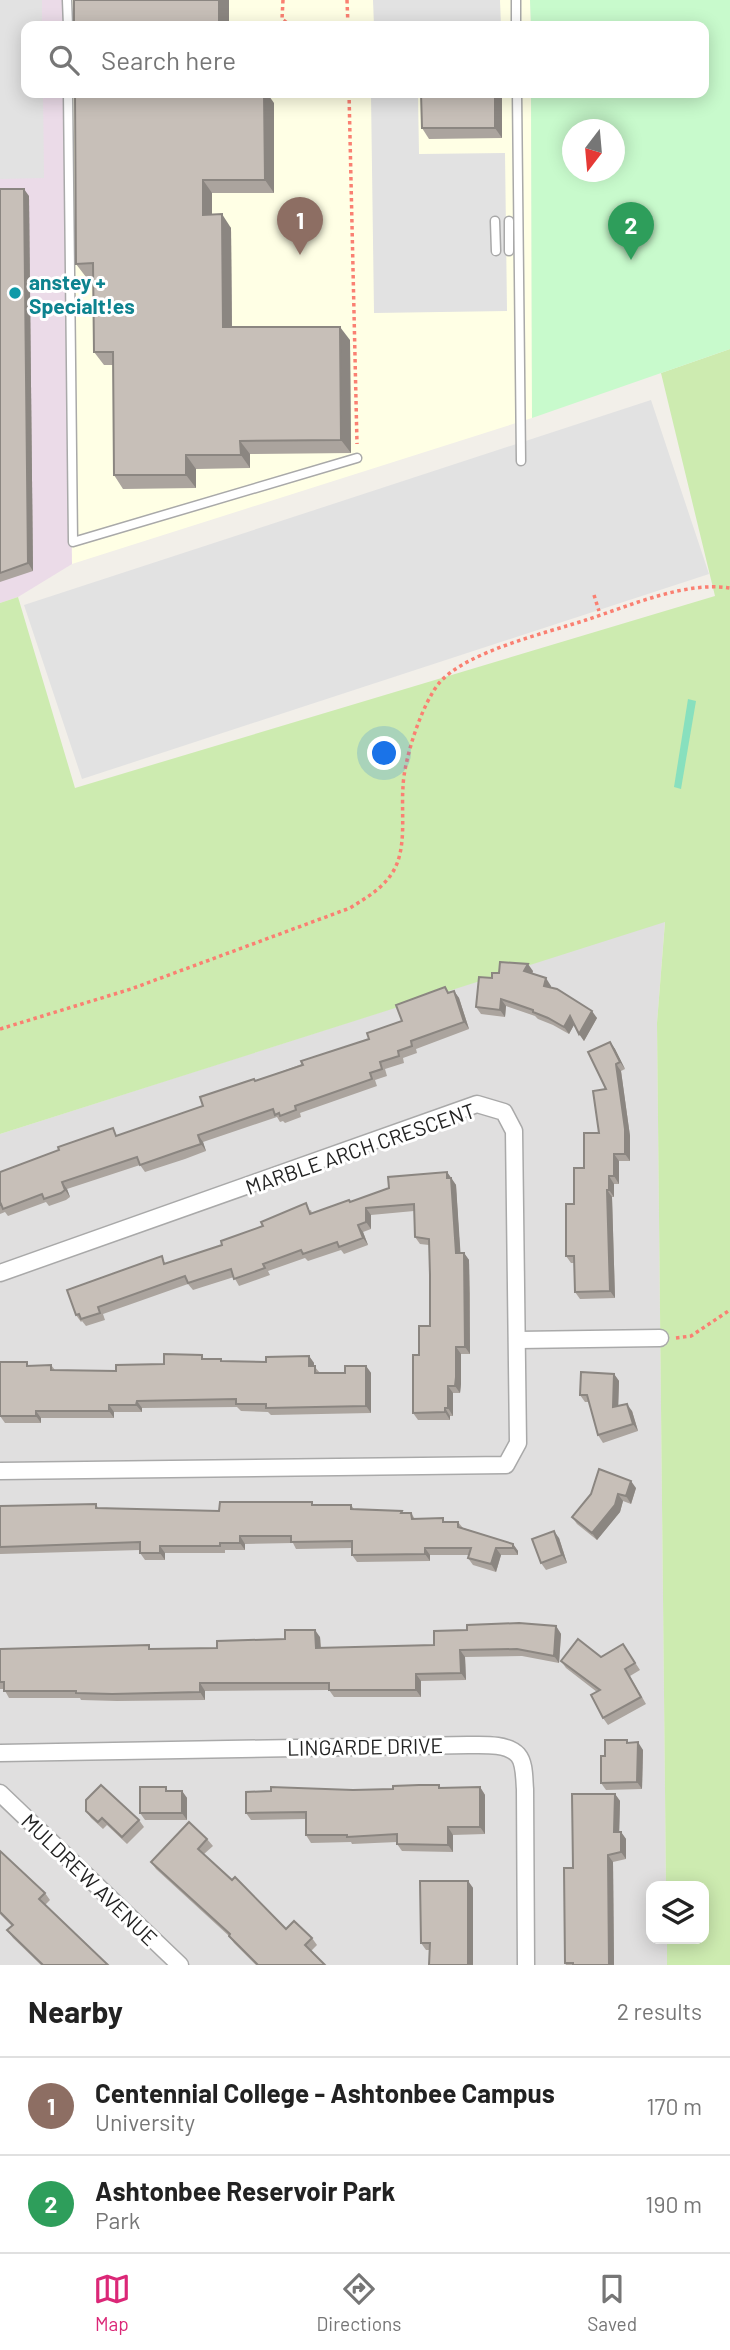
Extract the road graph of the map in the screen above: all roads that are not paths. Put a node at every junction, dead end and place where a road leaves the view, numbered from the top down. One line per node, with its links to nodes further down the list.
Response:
1 (67, 0): 3 (lane)
2 (516, 0): 4 (lane)
3 (68, 21)
4 (516, 21)
5 (68, 98): 9 (lane)
6 (517, 98): 10 (lane)
7 (495, 221): 8 (lane)
8 (496, 251)
9 (357, 458)
10 (521, 461)
11 (0, 1273): 13 (street, MARBLE ARCH CRESCENT)
12 (660, 1338): 13 (street)
13 (518, 1340): 14 (street, MARBLE ARCH CRESCENT)
14 (0, 1471)
15 (0, 1753): 18 (street, LINGARDE DRIVE)
16 (0, 1793): 17 (street, MULDREW AVENUE)
17 (180, 1965)
18 (526, 1965)

